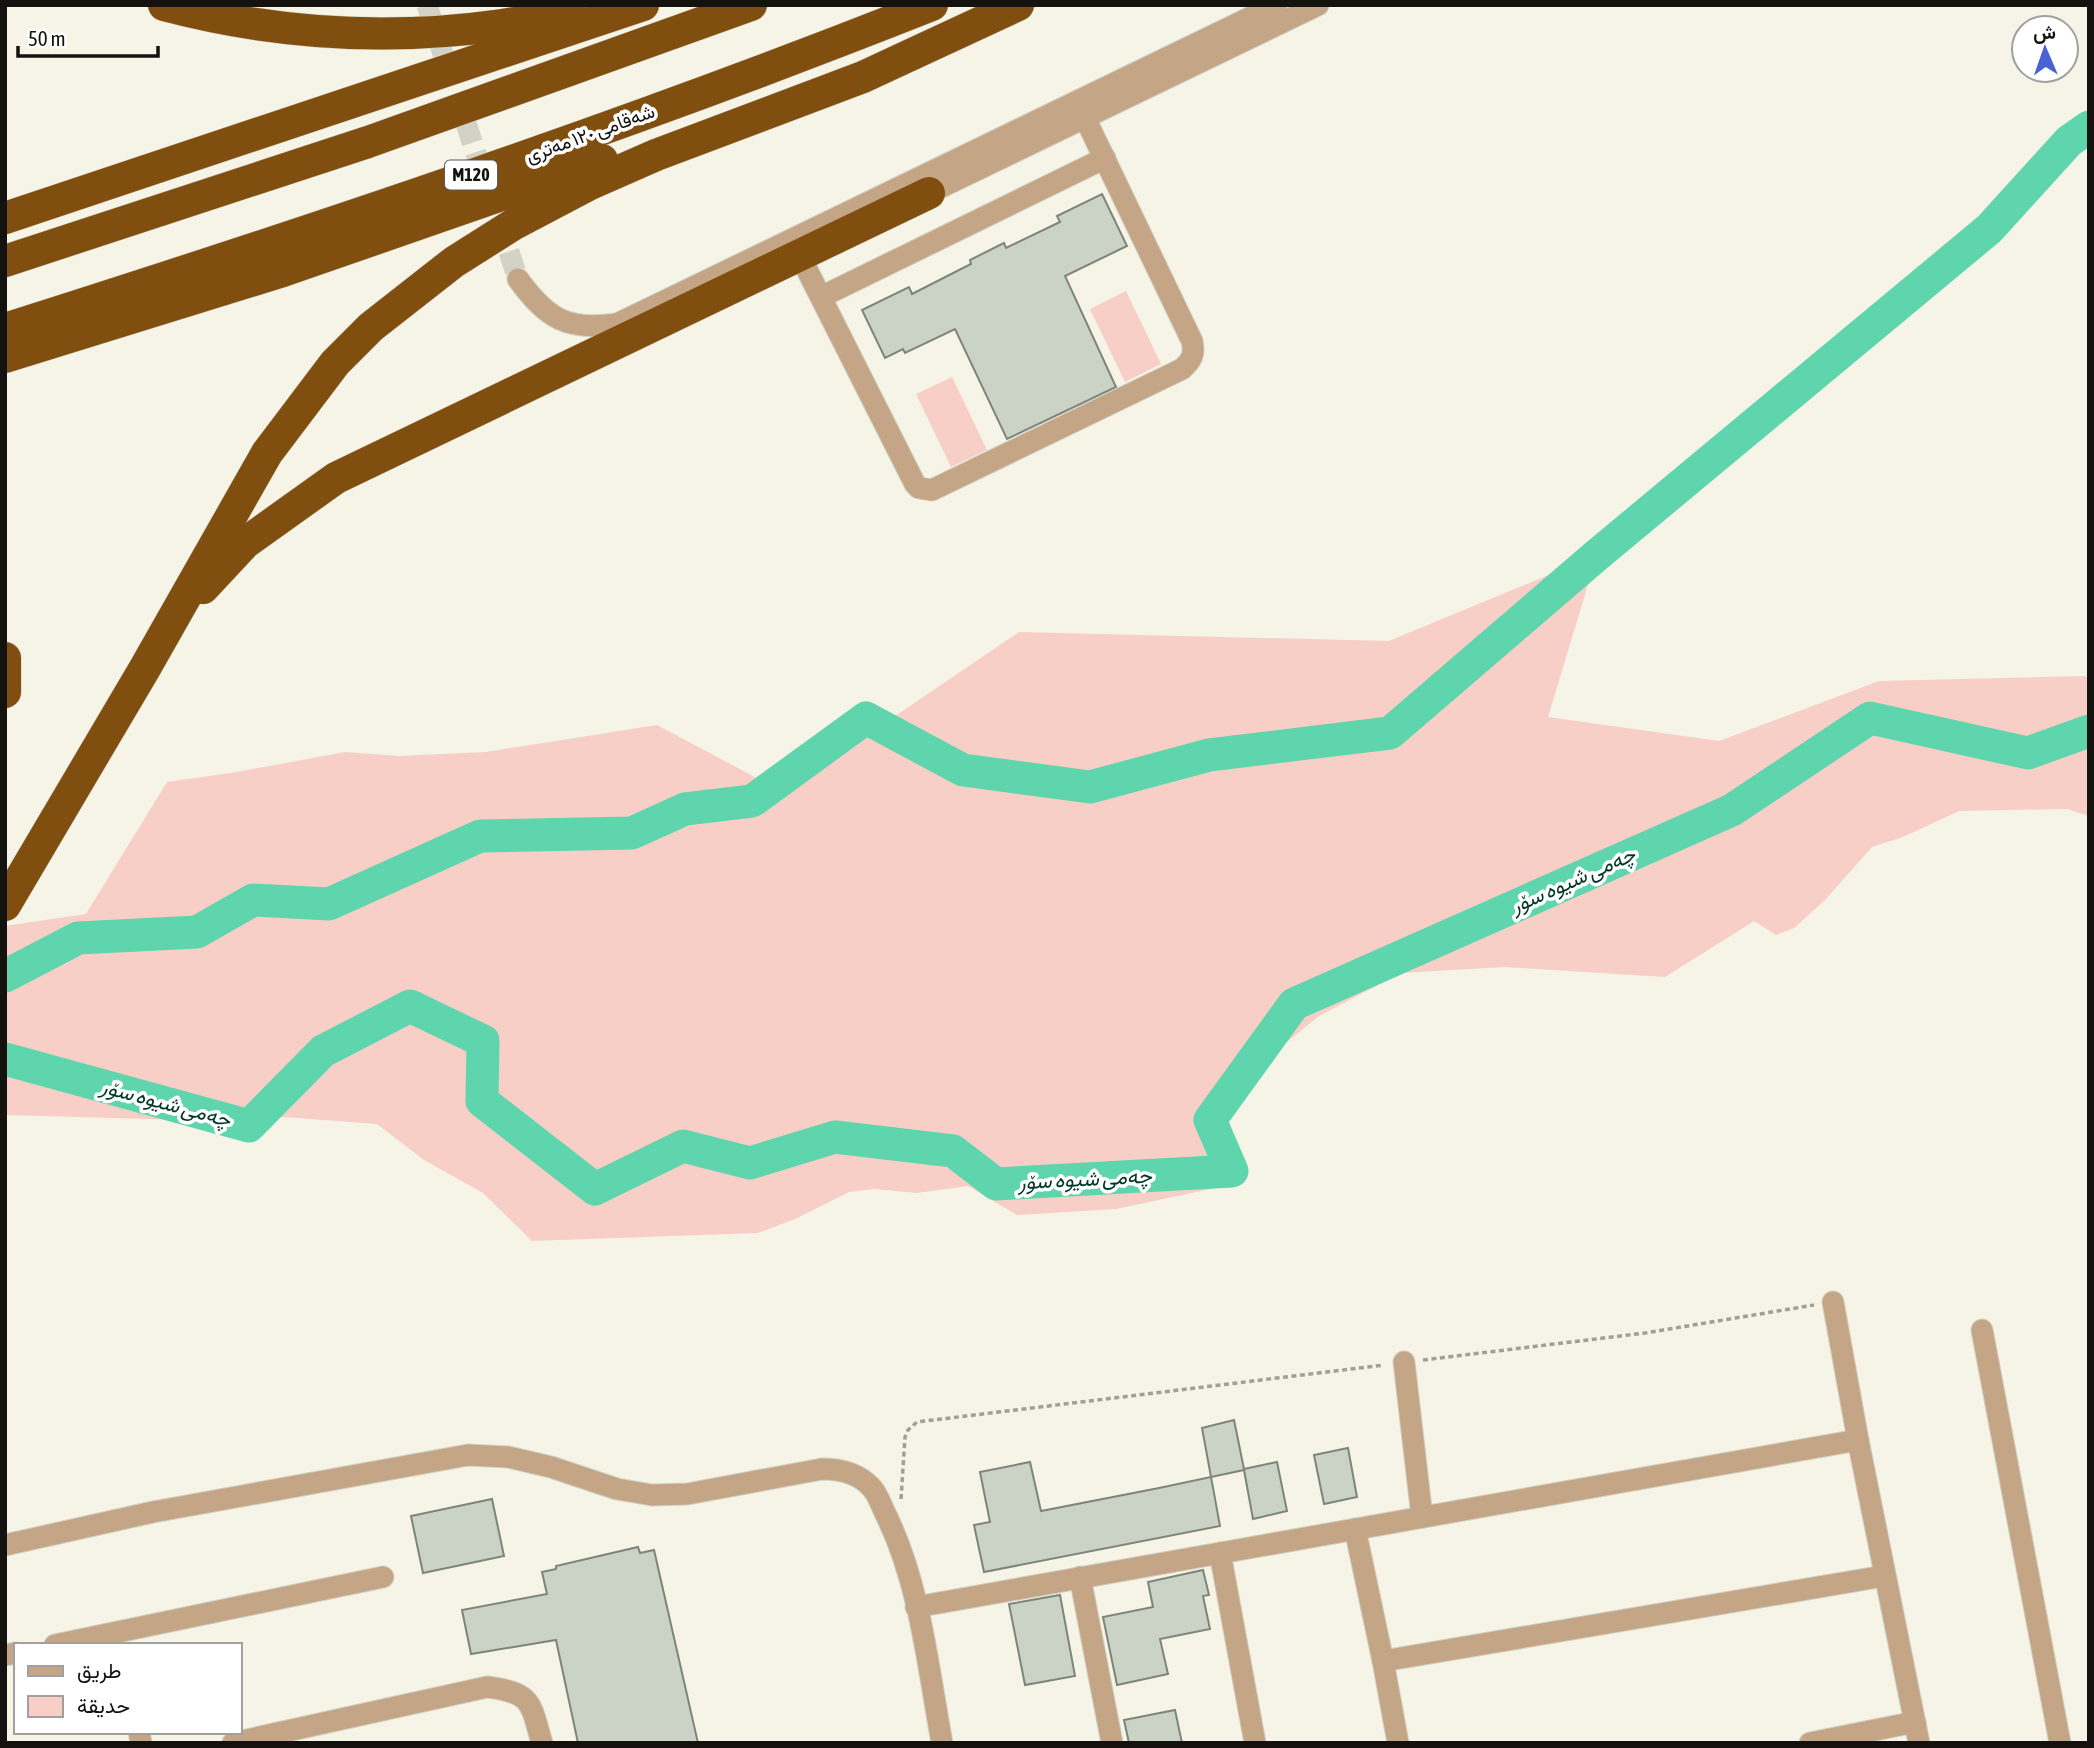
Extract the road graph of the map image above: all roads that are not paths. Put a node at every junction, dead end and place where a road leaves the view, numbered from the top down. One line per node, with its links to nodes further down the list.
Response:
1 (164, 5): 2 (highway)
2 (595, 5)
3 (643, 5): 12 (highway)
4 (751, 5): 14 (highway)
5 (932, 5): 17 (highway, شەقامی ١٢٠ مەتری / M120)
6 (1276, 5): 15 (street)
7 (1318, 5): 9 (street)
8 (1011, 8): 18 (highway); 20 (highway)
9 (1085, 118): 10 (street); 11 (street)
10 (1105, 158): 16 (street); 16 (street)
11 (929, 193): 13 (highway)
12 (5, 218)
13 (800, 256): 16 (street); 20 (highway)
14 (5, 261)
15 (518, 279)
16 (821, 297)
17 (5, 329)
18 (5, 357)
19 (5, 658): 21 (highway)
20 (145, 668): 22 (highway)
21 (5, 692)
22 (5, 905)
23 (1833, 1302): 26 (street)
24 (1982, 1330): 47 (street)
25 (1404, 1362): 27 (street)
26 (1858, 1440): 27 (street); 31 (street)
27 (1422, 1517): 28 (street)
28 (1354, 1529): 30 (street); 37 (street)
29 (5, 1545): 34 (street)
30 (1220, 1553): 33 (street); 43 (street)
31 (1884, 1576): 37 (street); 38 (street)
32 (383, 1577): 35 (street)
33 (1080, 1577): 34 (street); 42 (street)
34 (916, 1607): 41 (street)
35 (118, 1638): 36 (street)
36 (73, 1643)
37 (1383, 1661): 44 (street)
38 (1914, 1722): 45 (street); 46 (street)
39 (233, 1743): 40 (street)
40 (542, 1743)
41 (942, 1743)
42 (1112, 1743)
43 (1255, 1743)
44 (1398, 1743)
45 (1810, 1743)
46 (1919, 1743)
47 (2060, 1743)

